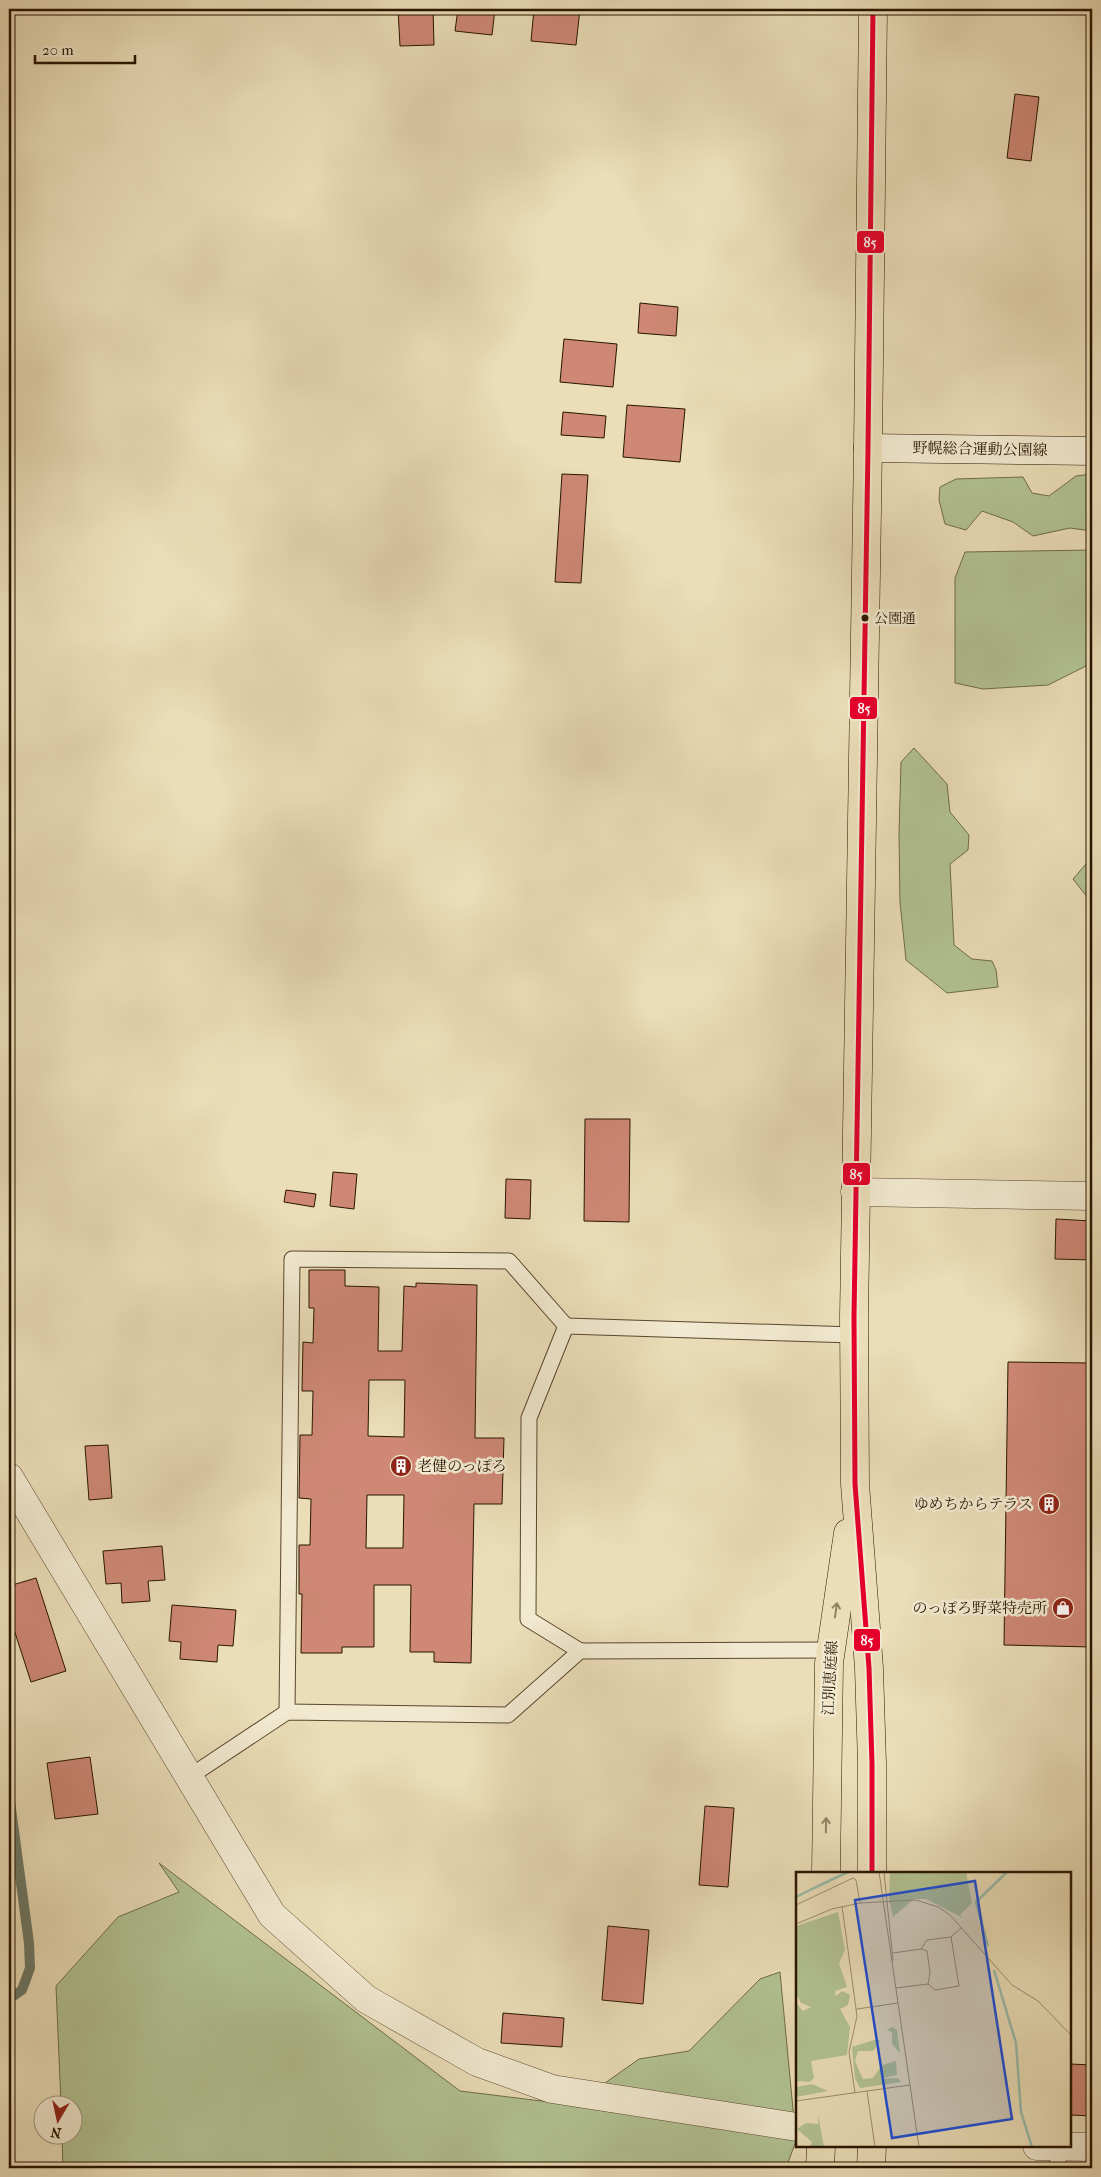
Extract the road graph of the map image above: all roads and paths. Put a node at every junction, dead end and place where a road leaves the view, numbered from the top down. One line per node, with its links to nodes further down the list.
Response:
1 (873, 9): 2 (main road, 江別恵庭線)
2 (868, 448): 3 (street, 野幌総合運動公園線); 4 (main road, 江別恵庭線)
3 (1092, 451)
4 (855, 1192): 5 (street); 7 (main road, 江別恵庭線)
5 (1092, 1196)
6 (566, 1326): 7 (lane); 11 (lane); 12 (lane)
7 (854, 1335): 9 (main road, 江別恵庭線)
8 (9, 1477): 13 (street)
9 (855, 1484): 10 (main road, 江別恵庭線, one-way to 9); 15 (main road, 江別恵庭線)
10 (830, 1650): 11 (lane); 14 (main road, 江別恵庭線, one-way to 10)
11 (580, 1651): 12 (lane)
12 (287, 1712): 13 (lane)
13 (189, 1777): 16 (street)
14 (826, 1872)
15 (872, 1872)
16 (796, 2127)
17 (821, 2147): 21 (main road)
18 (872, 2147): 22 (main road)
19 (1092, 2147): 20 (street)
20 (1051, 2154)
21 (820, 2168)
22 (871, 2168)

